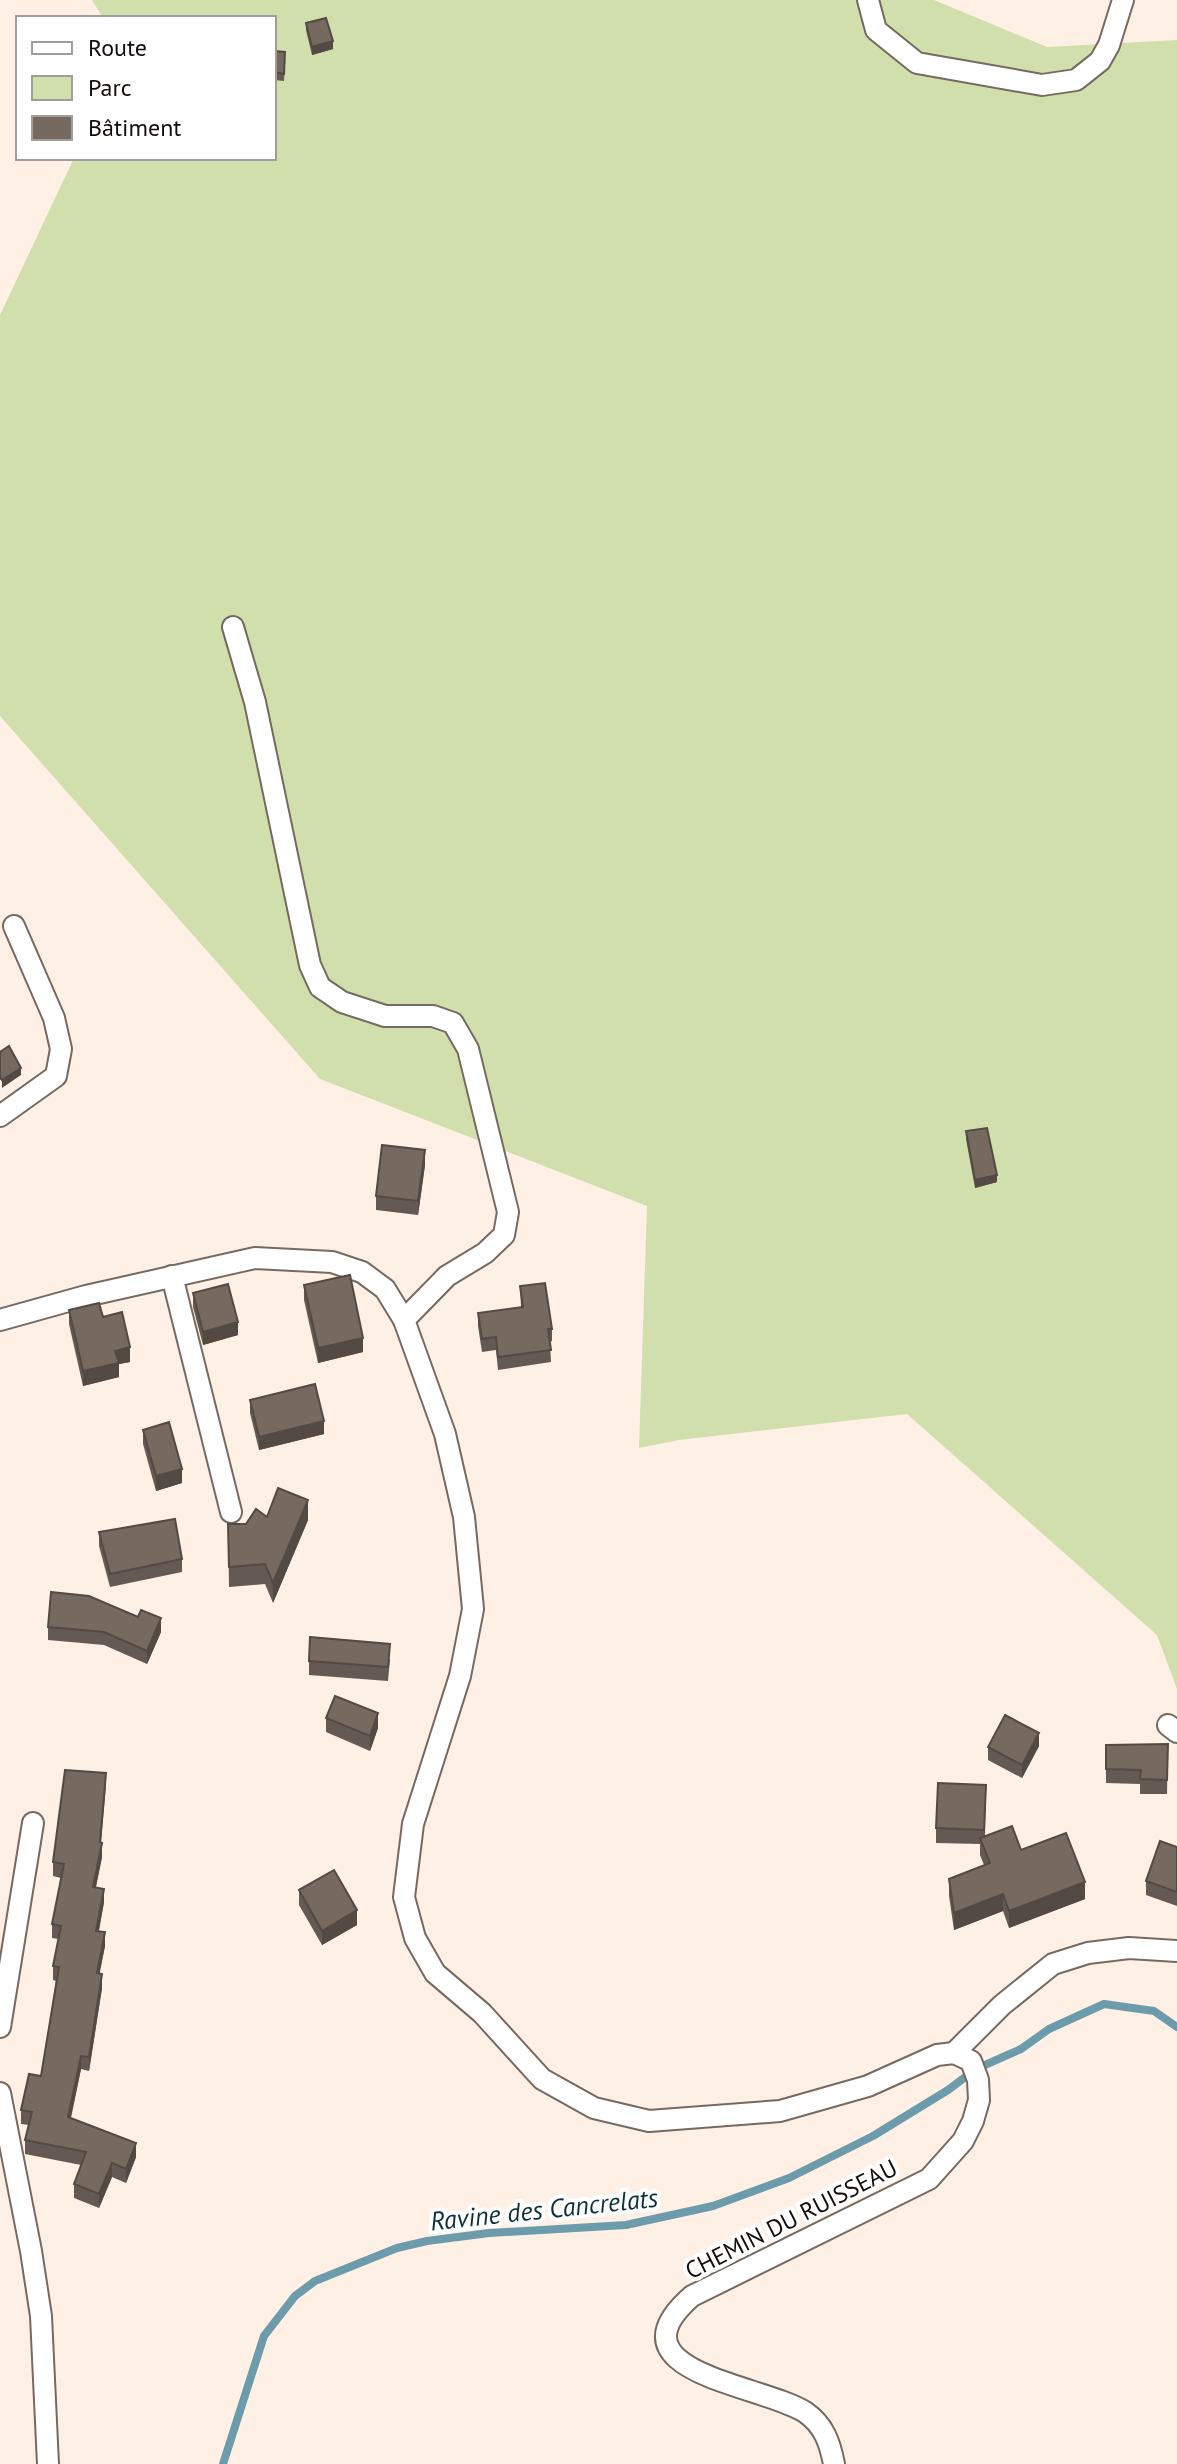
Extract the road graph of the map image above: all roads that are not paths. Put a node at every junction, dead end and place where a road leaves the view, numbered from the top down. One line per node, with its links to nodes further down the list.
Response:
1 (868, 0): 2 (street)
2 (1123, 0)
3 (233, 627): 8 (street)
4 (14, 926): 5 (street)
5 (0, 1116)
6 (172, 1276): 7 (street); 8 (street); 9 (street)
7 (0, 1320)
8 (404, 1320): 13 (street)
9 (231, 1512)
10 (33, 1823): 12 (street)
11 (1177, 1951): 13 (street)
12 (0, 2027)
13 (968, 2064): 16 (street, CHEMIN DU RUISSEAU)
14 (0, 2093): 15 (street)
15 (48, 2464)
16 (834, 2464)

